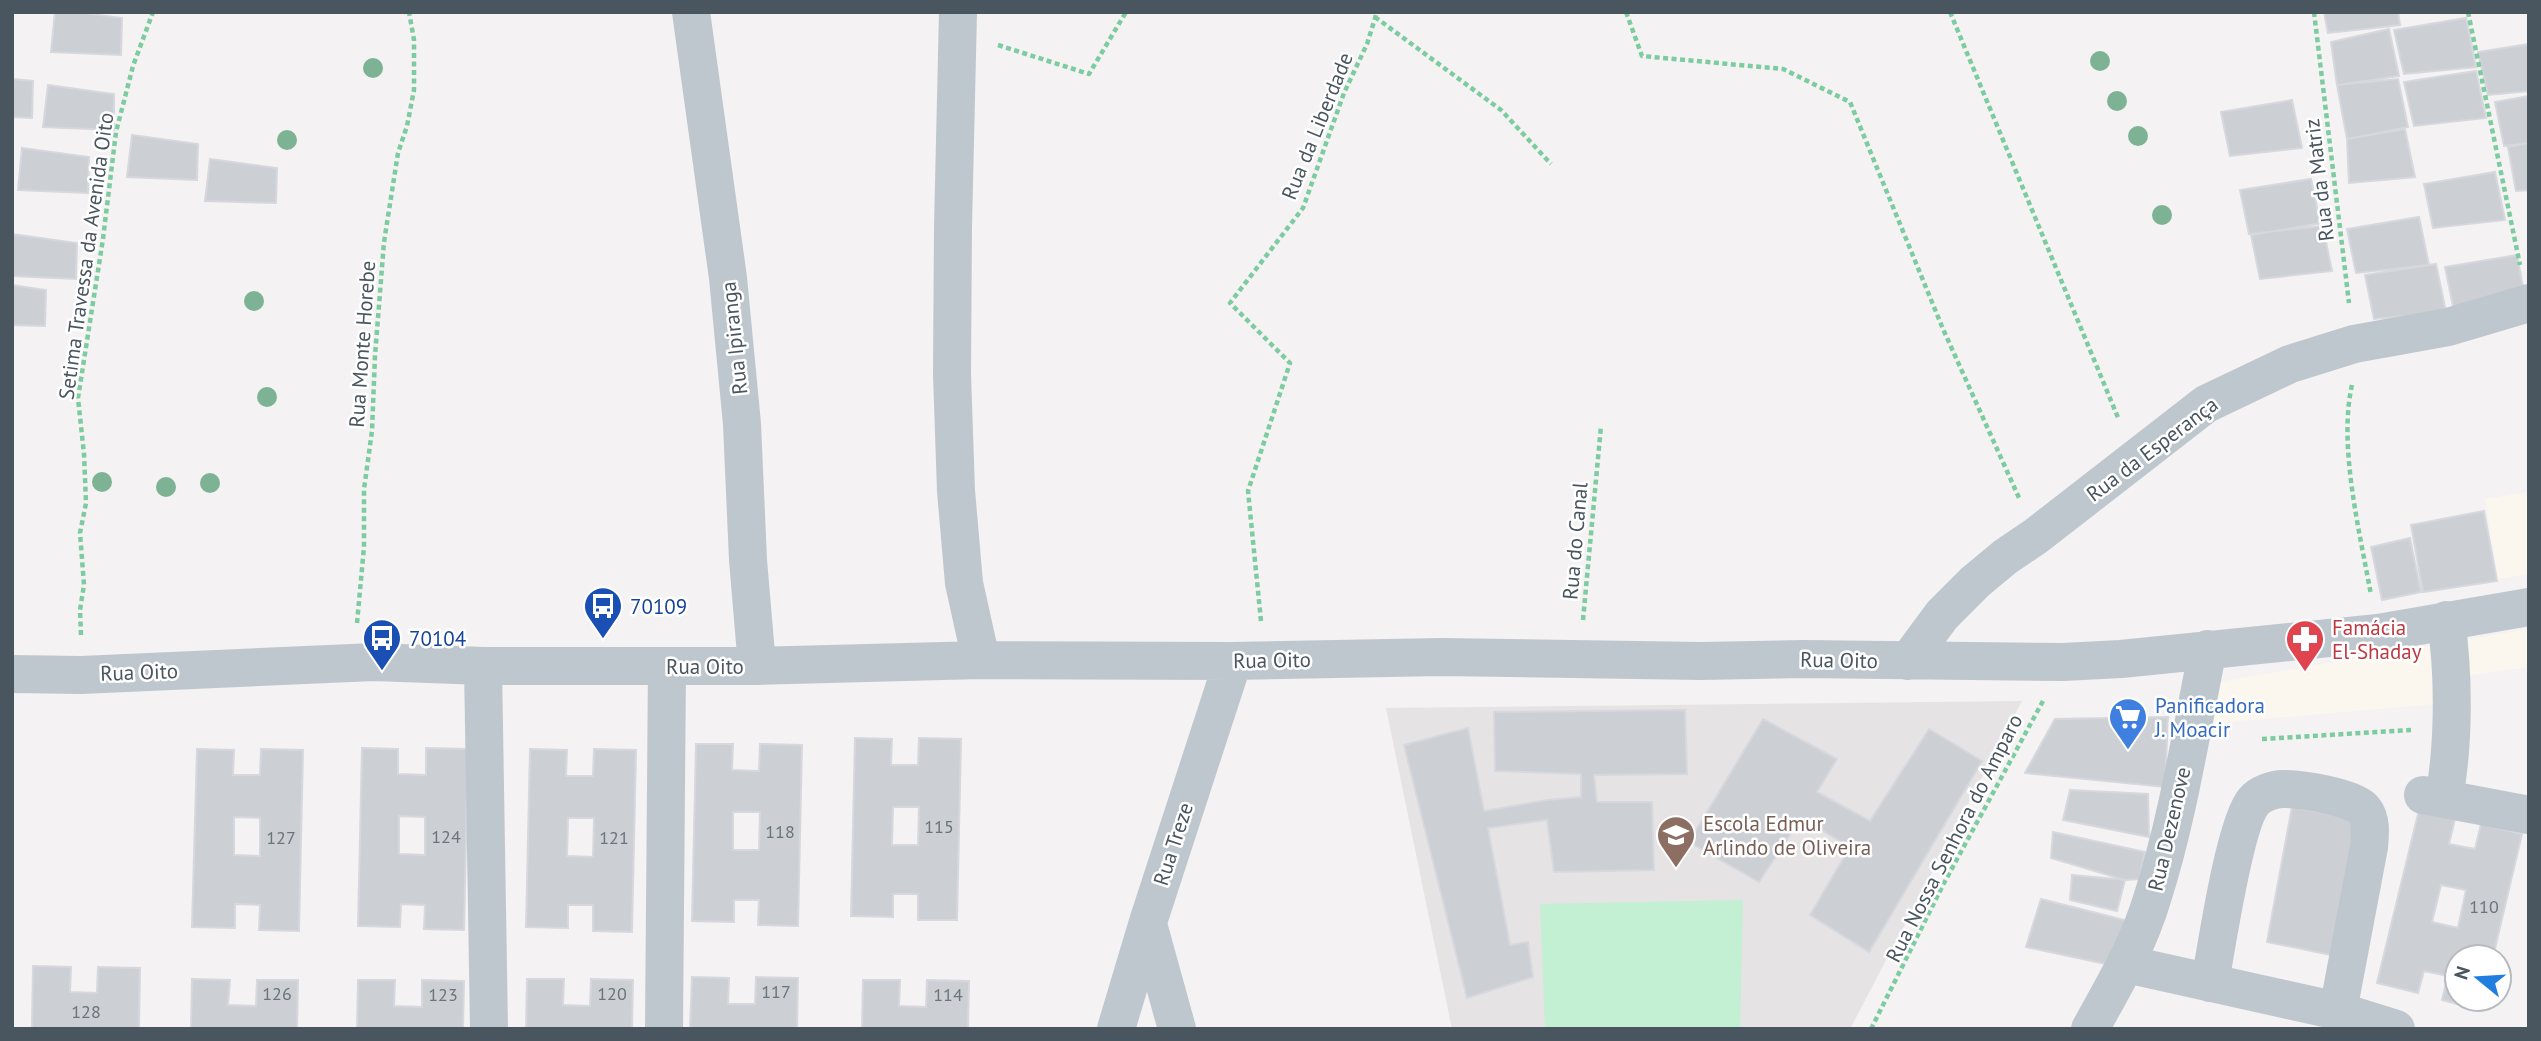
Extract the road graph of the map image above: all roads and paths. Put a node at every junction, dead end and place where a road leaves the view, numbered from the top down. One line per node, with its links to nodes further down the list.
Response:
1 (153, 12): 31 (path, Setima Travessa da Avenida Oito)
2 (409, 12): 24 (path, Rua Monte Horebe)
3 (691, 12): 29 (street, Rua Ipiranga)
4 (1126, 12): 10 (path)
5 (1626, 12): 16 (path)
6 (1950, 12): 15 (path)
7 (2314, 12): 13 (path, Rua da Matriz)
8 (2468, 12): 12 (path)
9 (1376, 14): 11 (path); 23 (path, Rua da Liberdade)
10 (957, 22): 22 (street)
11 (1551, 164)
12 (2528, 303): 13 (street, Rua da Esperança)
13 (2354, 358): 15 (street, Rua da Esperança); 19 (path, Rua da Matriz)
14 (1601, 426): 21 (path, Rua do Canal)
15 (2136, 460): 16 (street, Rua da Esperança)
16 (2036, 536): 25 (street, Rua da Esperança)
17 (2529, 607): 18 (street, Rua Oito)
18 (2446, 620): 19 (street, Rua Oito); 32 (street)
19 (2378, 633): 20 (street, Rua Oito)
20 (2207, 649): 26 (street, Rua Oito); 36 (street, Rua Dezenove)
21 (1580, 659): 23 (street, Rua Oito); 25 (street, Rua Oito)
22 (981, 660): 23 (street, Rua Oito); 29 (street, Rua Oito)
23 (1249, 661): 35 (street, Rua Treze)
24 (374, 662): 27 (street, Rua Oito); 31 (street, Rua Oito)
25 (1908, 662): 26 (street, Rua Oito)
26 (2063, 662): 43 (path, Rua Nossa Senhora do Amparo)
27 (484, 666): 28 (street, Rua Oito); 39 (street)
28 (667, 666): 29 (street, Rua Oito); 40 (street)
29 (757, 666)
30 (12, 674): 31 (street, Rua Oito)
31 (81, 675)
32 (2449, 728): 33 (path); 34 (street)
33 (2262, 739)
34 (2529, 815)
35 (1148, 922): 41 (street, Rua Treze); 42 (street)
36 (2126, 964): 37 (street); 44 (street, Rua Dezenove)
37 (2210, 983): 38 (street); 38 (street)
38 (2338, 1011): 45 (street)
39 (489, 1029)
40 (664, 1029)
41 (1116, 1029)
42 (1177, 1029)
43 (1871, 1029)
44 (2090, 1029)
45 (2396, 1029)

